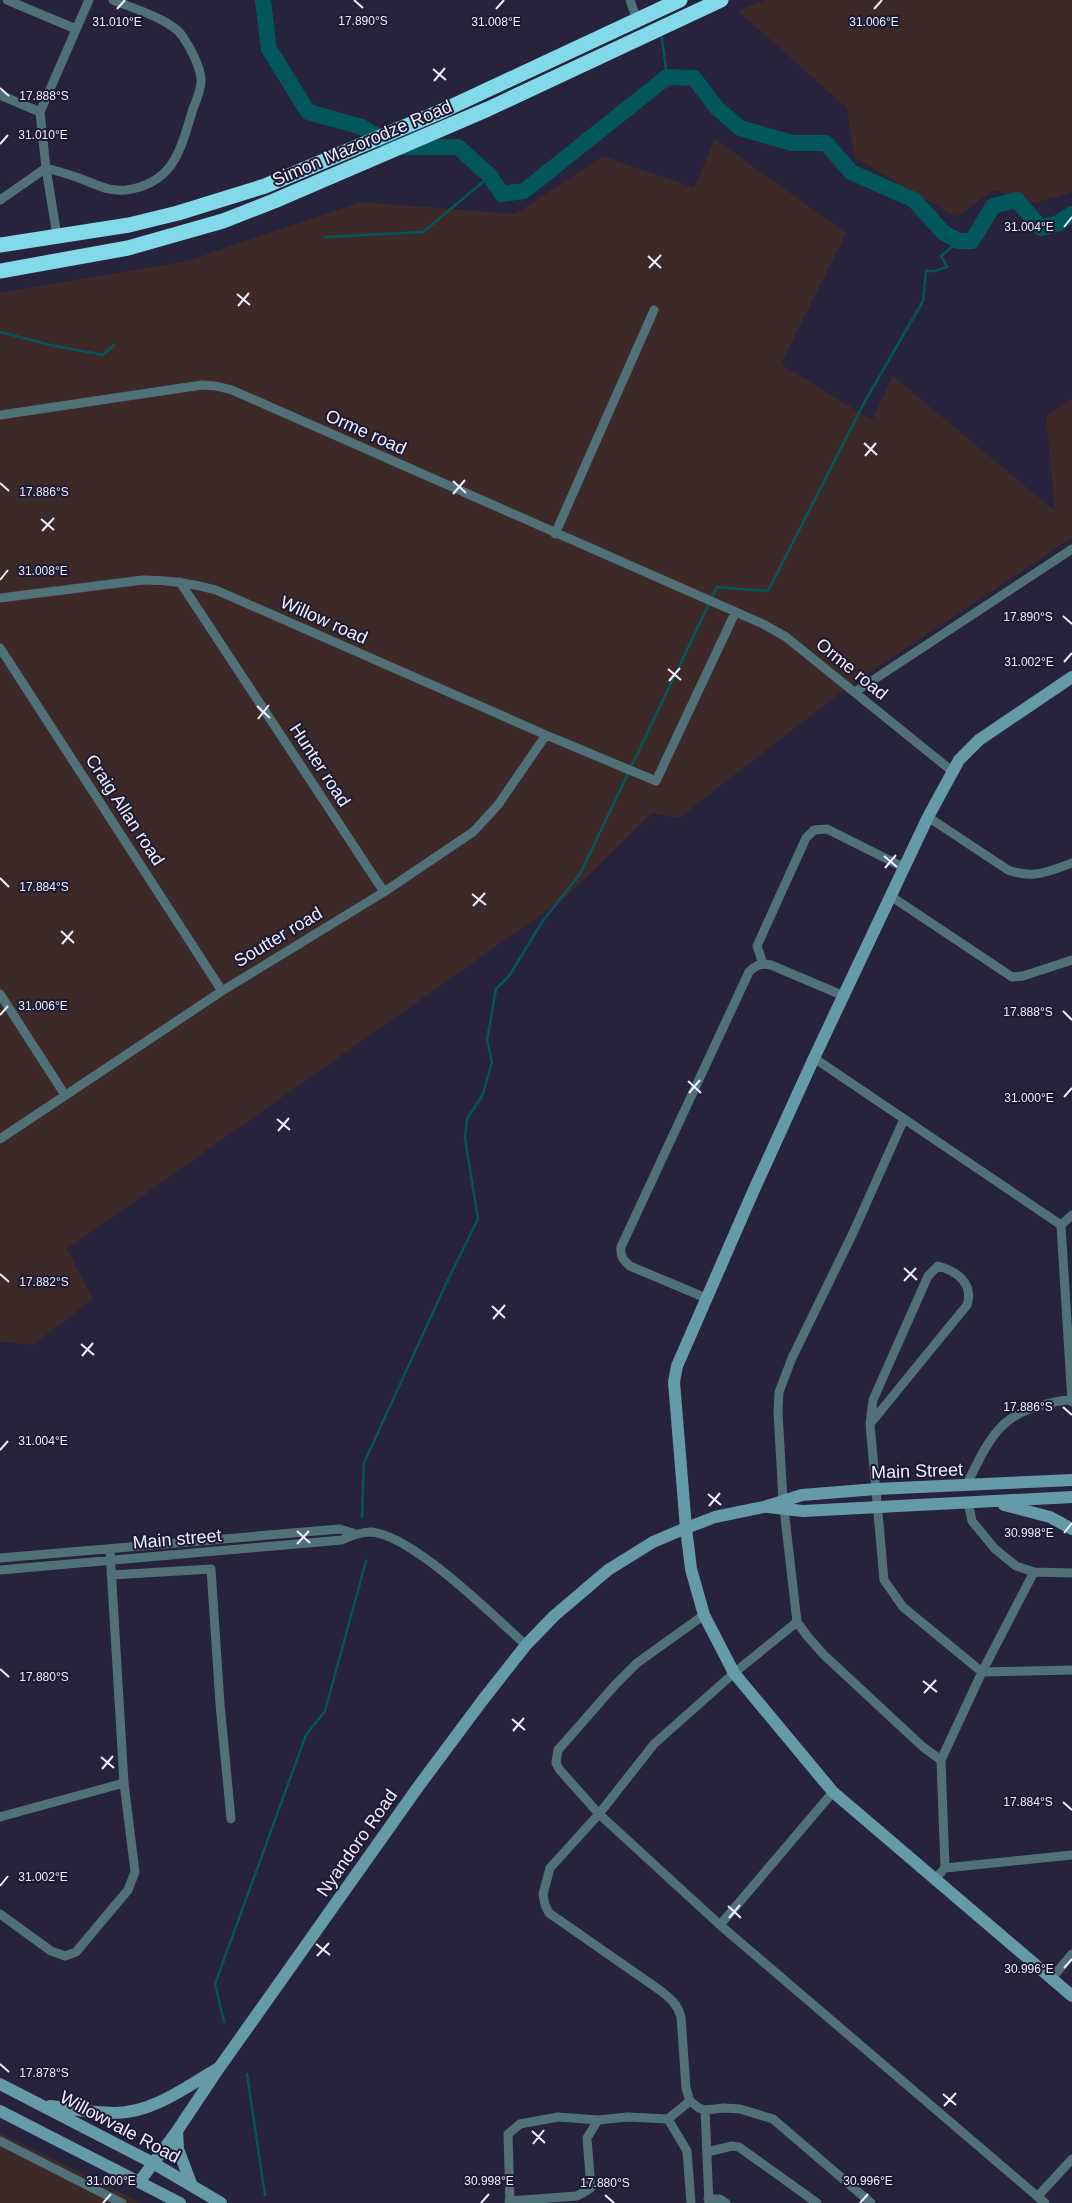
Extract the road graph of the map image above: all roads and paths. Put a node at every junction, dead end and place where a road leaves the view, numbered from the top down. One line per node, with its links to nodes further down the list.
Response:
1 (7, 0): 8 (street)
2 (89, 0): 8 (street)
3 (113, 0): 11 (street)
4 (630, 0): 7 (street)
5 (680, 0): 7 (highway, Simon Mazorodze Road)
6 (721, 0): 15 (highway, Simon Mazorodze Road)
7 (637, 20): 13 (highway, Simon Mazorodze Road)
8 (76, 29): 10 (street)
9 (0, 95): 10 (street)
10 (40, 112): 11 (street)
11 (46, 168): 12 (street); 13 (street)
12 (0, 200)
13 (57, 236): 14 (highway, Simon Mazorodze Road)
14 (0, 245)
15 (0, 271)
16 (654, 310): 18 (street)
17 (0, 414): 18 (street, Orme road)
18 (555, 534): 22 (street, Orme road)
19 (1072, 549): 25 (street)
20 (180, 582): 21 (street, Willow road); 26 (street, Willow road); 31 (street, Hunter road)
21 (0, 598)
22 (735, 612): 25 (street, Orme road); 26 (street, Willow road)
23 (0, 648): 35 (street, Craig Allan road)
24 (1072, 677): 27 (street)
25 (855, 692): 27 (street, Orme road)
26 (546, 735): 31 (street, Soutter road)
27 (952, 771): 28 (street)
28 (928, 817): 29 (street); 30 (street)
29 (1072, 863)
30 (905, 868): 32 (street); 34 (street)
31 (384, 892): 35 (street, Soutter road)
32 (892, 897): 33 (street); 37 (street)
33 (1072, 960)
34 (763, 964): 37 (street); 44 (street)
35 (222, 991): 39 (street, Soutter road)
36 (0, 994): 39 (street)
37 (844, 996): 38 (street)
38 (814, 1058): 40 (street); 44 (street)
39 (65, 1095): 41 (street, Soutter road)
40 (904, 1119): 43 (street); 53 (street)
41 (0, 1139)
42 (1072, 1215): 43 (street)
43 (1061, 1225): 45 (street)
44 (706, 1298): 55 (street)
45 (1072, 1400): 48 (street)
46 (870, 1424): 46 (street); 49 (street)
47 (1072, 1480): 48 (street, Main Street)
48 (966, 1486): 49 (street, Main Street)
49 (876, 1489): 53 (street, Main Street); 54 (street)
50 (1072, 1497): 52 (street, Main Street)
51 (968, 1502): 52 (street, Main Street); 54 (street, Main Street); 63 (street)
52 (993, 1502): 56 (street)
53 (784, 1505): 54 (street, Main Street); 55 (street, Main Street); 67 (street)
54 (878, 1507): 70 (street)
55 (686, 1528): 59 (street, Main Street); 66 (street)
56 (1072, 1529)
57 (356, 1534): 58 (street, Main street); 61 (street, Main street); 68 (street, Main street)
58 (110, 1550): 60 (street, Main street); 61 (street)
59 (633, 1553): 68 (street, Nyandoro Road)
60 (0, 1558)
61 (110, 1561): 62 (street, Main street); 65 (street)
62 (0, 1570)
63 (1034, 1572): 64 (street); 70 (street)
64 (1072, 1573)
65 (111, 1576): 73 (street); 77 (street)
66 (704, 1615): 71 (street); 75 (street)
67 (797, 1622): 71 (street); 72 (street)
68 (526, 1645): 86 (street, Nyandoro Road)
69 (1072, 1670): 70 (street)
70 (982, 1672): 72 (street)
71 (734, 1673): 74 (street); 75 (street)
72 (941, 1760): 79 (street)
73 (124, 1783): 76 (street); 81 (street)
74 (833, 1792): 80 (street); 82 (street)
75 (599, 1814): 82 (street); 88 (street)
76 (0, 1817)
77 (231, 1820)
78 (1072, 1855): 79 (street)
79 (945, 1868): 80 (street)
80 (935, 1879): 84 (street)
81 (0, 1914)
82 (720, 1926): 101 (street)
83 (1072, 1954): 84 (street)
84 (1052, 1978): 85 (street)
85 (1072, 1996)
86 (219, 2068): 89 (street); 94 (street, Nyandoro Road)
87 (0, 2084): 89 (street, Willowvale Road)
88 (690, 2101): 90 (street); 92 (street)
89 (40, 2104): 98 (street, Willowvale Road)
90 (705, 2110): 96 (street); 110 (street)
91 (0, 2111): 99 (street)
92 (668, 2119): 93 (street); 107 (street)
93 (598, 2120): 103 (street); 103 (street)
94 (177, 2131): 98 (street, Nyandoro Road); 100 (street)
95 (0, 2140): 104 (street)
96 (707, 2152): 102 (street); 109 (street)
97 (1072, 2158): 101 (street)
98 (153, 2164): 99 (street, Nyandoro Road); 100 (street, Willowvale Road)
99 (140, 2181): 105 (street)
100 (192, 2186): 106 (street, Willowvale Road)
101 (1038, 2196): 111 (street)
102 (709, 2201): 108 (street)
103 (510, 2202)
104 (122, 2203)
105 (180, 2203)
106 (222, 2203)
107 (691, 2203)
108 (726, 2203)
109 (817, 2203)
110 (871, 2203)
111 (1046, 2203)

